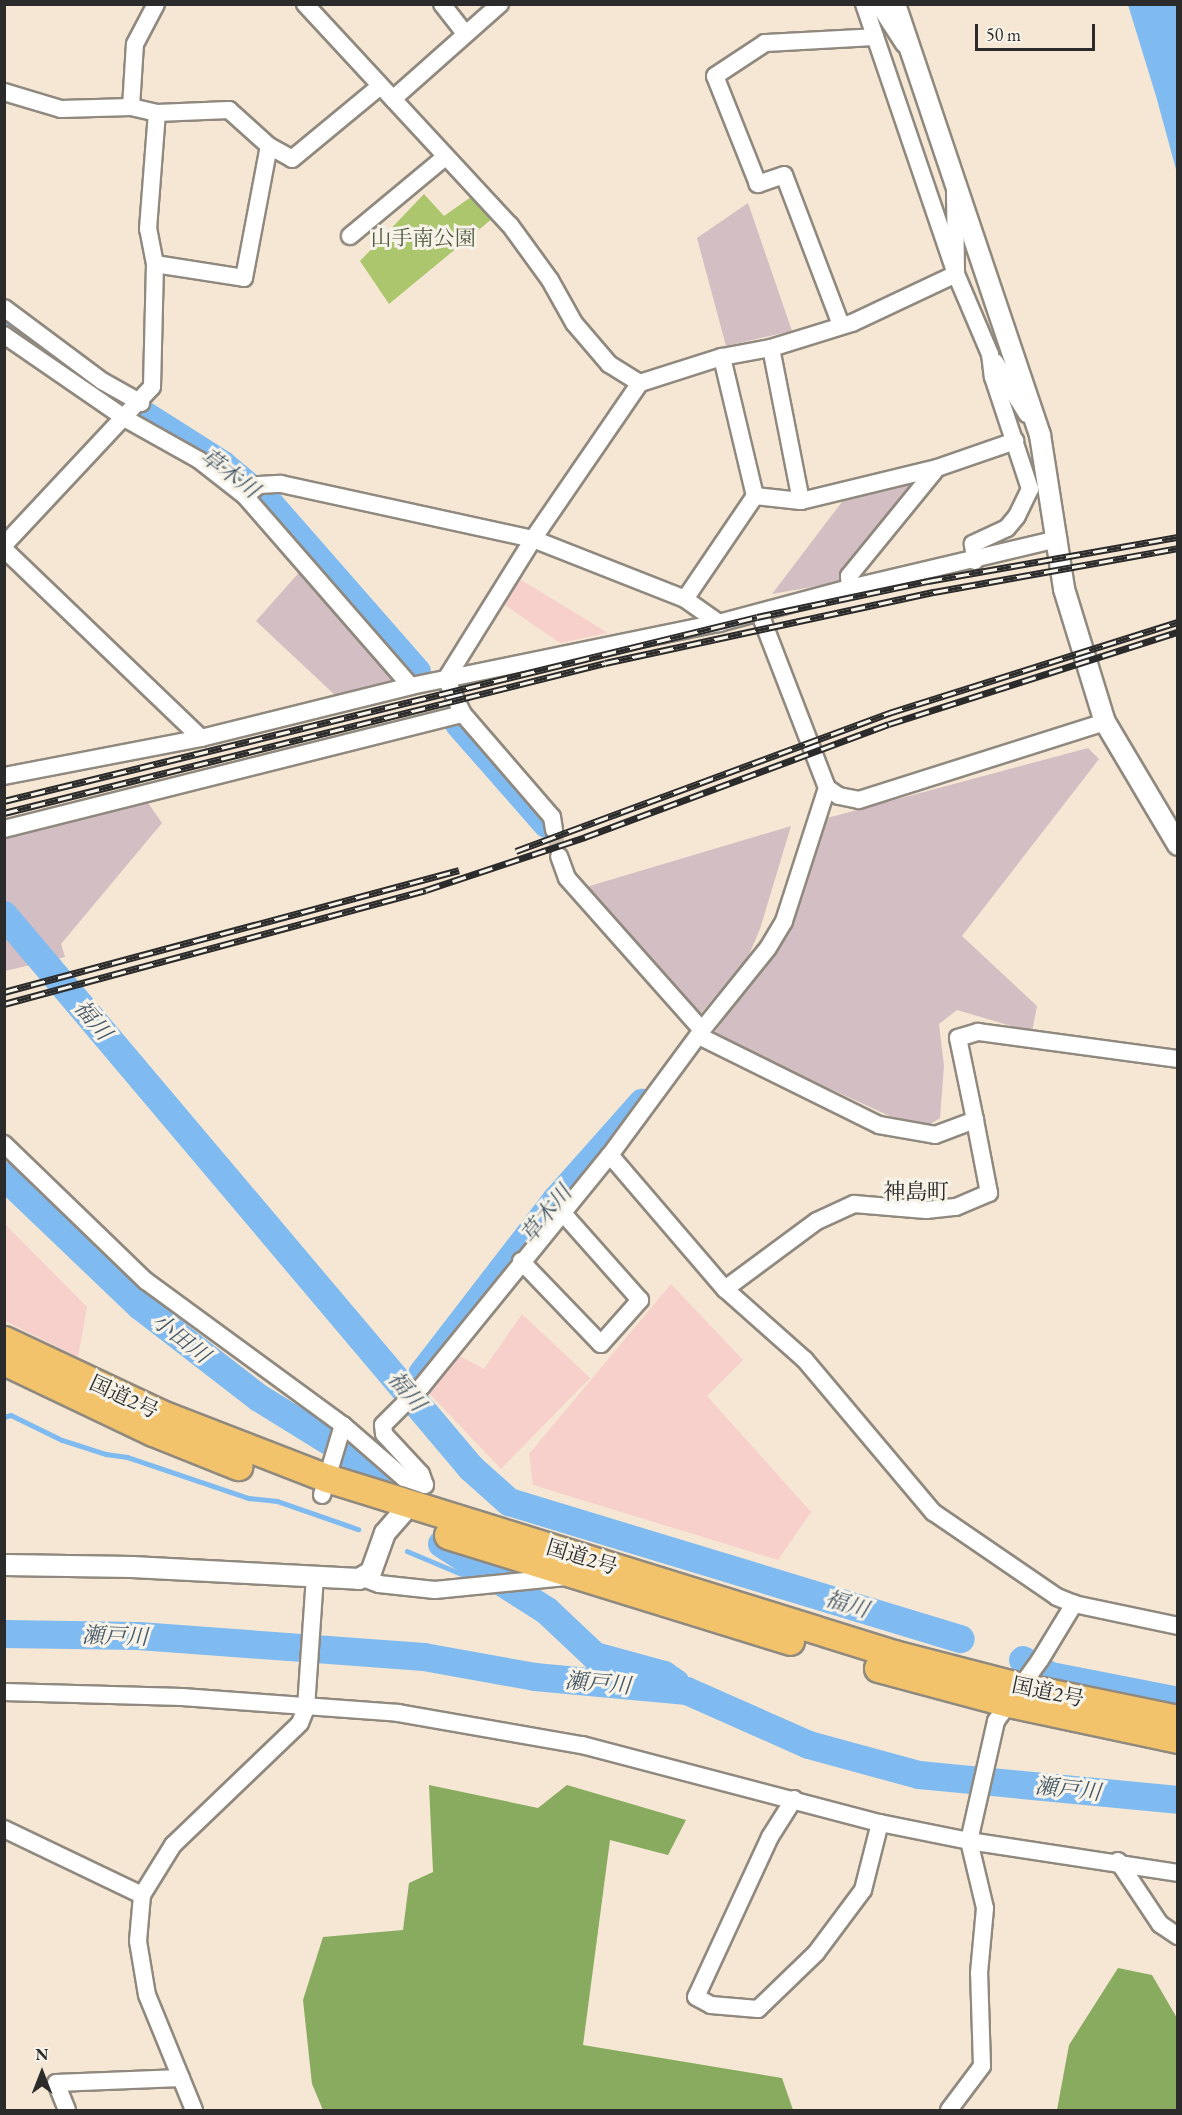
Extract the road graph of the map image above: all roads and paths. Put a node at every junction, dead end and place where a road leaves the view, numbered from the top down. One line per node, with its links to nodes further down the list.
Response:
1 (156, 4): 14 (street)
2 (305, 4): 11 (street)
3 (442, 4): 8 (street)
4 (500, 4): 8 (street)
5 (864, 4): 9 (street)
6 (878, 4): 10 (street)
7 (895, 4): 10 (street)
8 (465, 33): 13 (street)
9 (875, 37): 21 (street); 23 (street)
10 (914, 59): 18 (street)
11 (379, 87): 13 (street); 16 (street)
12 (4, 92): 14 (street)
13 (393, 99): 17 (street)
14 (131, 107): 15 (street)
15 (157, 113): 16 (street); 20 (street)
16 (269, 146): 20 (street)
17 (445, 158): 19 (street); 28 (street)
18 (954, 172): 21 (street); 30 (street)
19 (350, 236)
20 (155, 264): 29 (street)
21 (956, 274): 23 (street); 26 (street)
22 (4, 308): 29 (street)
23 (841, 325): 25 (street)
24 (4, 334): 29 (street)
25 (771, 348): 27 (street); 35 (street)
26 (990, 354): 30 (street); 31 (street)
27 (722, 357): 28 (street); 34 (street)
28 (640, 383): 36 (street)
29 (134, 411): 33 (street); 38 (street)
30 (1040, 435): 37 (street)
31 (1015, 441): 32 (street); 39 (street)
32 (937, 468): 35 (street); 40 (street)
33 (250, 492): 36 (street); 45 (street)
34 (755, 496): 35 (street); 41 (street)
35 (801, 501)
36 (533, 539): 41 (street); 44 (street)
37 (1058, 539): 39 (street); 47 (street)
38 (4, 547): 48 (street)
39 (975, 561): 40 (street)
40 (850, 588): 42 (street)
41 (685, 599): 43 (street)
42 (760, 614): 43 (street); 50 (street)
43 (719, 623): 44 (street)
44 (446, 679): 45 (street); 46 (street)
45 (411, 686): 48 (street)
46 (463, 714): 51 (street); 52 (street)
47 (1106, 722): 50 (street); 53 (street)
48 (201, 738): 49 (street)
49 (4, 776)
50 (827, 788): 55 (street)
51 (4, 829)
52 (554, 830)
53 (1178, 845)
54 (559, 856): 55 (street)
55 (700, 1033): 57 (street); 59 (street)
56 (1178, 1059): 57 (street)
57 (975, 1120): 62 (street)
58 (4, 1144): 65 (street)
59 (610, 1155): 60 (street); 62 (street)
60 (562, 1212): 61 (street); 61 (street)
61 (521, 1261): 67 (street)
62 (725, 1289): 72 (street)
63 (4, 1340): 66 (highway, 国道2号)
64 (4, 1361): 66 (highway, 国道2号)
65 (342, 1429): 66 (street); 67 (street)
66 (328, 1476): 67 (highway, 国道2号)
67 (410, 1502): 69 (highway, 国道2号); 70 (street); 74 (highway, 国道2号)
68 (4, 1565): 71 (street)
69 (574, 1575): 70 (street); 74 (highway, 国道2号)
70 (363, 1578): 71 (street)
71 (314, 1585): 76 (street)
72 (1074, 1604): 73 (street); 74 (street)
73 (1178, 1626)
74 (1019, 1690): 77 (highway, 国道2号); 78 (highway, 国道2号); 82 (street)
75 (5, 1692): 76 (street)
76 (306, 1704): 79 (street); 85 (street)
77 (1178, 1719)
78 (1178, 1739)
79 (794, 1799): 80 (street); 80 (street)
80 (880, 1823): 82 (street)
81 (4, 1829): 85 (street)
82 (970, 1836): 83 (street); 90 (street)
83 (1118, 1861): 84 (street); 86 (street)
84 (1178, 1873)
85 (142, 1895): 87 (street)
86 (1178, 1936)
87 (181, 2078): 88 (street); 89 (street)
88 (67, 2110)
89 (194, 2110)
90 (949, 2110)

